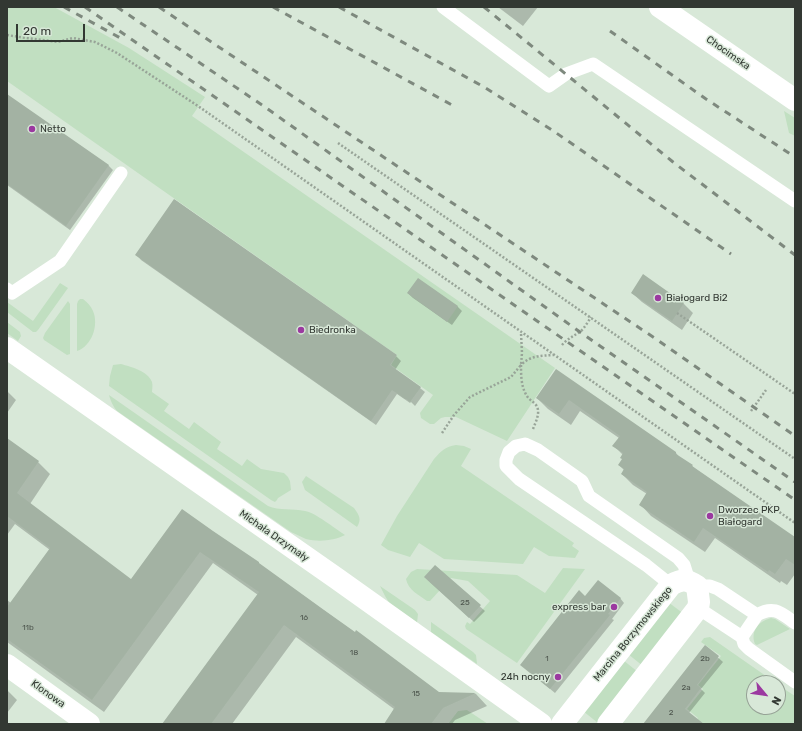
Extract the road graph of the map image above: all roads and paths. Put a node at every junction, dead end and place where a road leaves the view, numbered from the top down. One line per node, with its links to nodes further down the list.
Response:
1 (443, 7): 7 (lane)
2 (660, 7): 4 (street, Chocimska)
3 (7, 35): 11 (path)
4 (795, 100)
5 (338, 143): 10 (path)
6 (122, 173): 8 (lane)
7 (795, 201)
8 (7, 289)
9 (677, 313): 16 (path)
10 (591, 317): 13 (path); 21 (path)
11 (521, 332): 15 (path); 17 (path)
12 (712, 335): 16 (path)
13 (562, 345)
14 (7, 348): 37 (street, Michała Drzymały)
15 (554, 355): 17 (path); 28 (path)
16 (742, 357): 20 (path)
17 (522, 365): 24 (path); 25 (path)
18 (682, 378): 21 (path)
19 (766, 390): 22 (path)
20 (795, 394)
21 (711, 401): 27 (path)
22 (751, 411)
23 (650, 424): 26 (path)
24 (442, 433)
25 (525, 444): 29 (lane); 29 (lane)
26 (679, 445)
27 (795, 459)
28 (795, 523)
29 (686, 584): 30 (street); 31 (lane); 38 (street, Marcina Borzymowskiego)
30 (698, 608): 33 (lane); 39 (street)
31 (757, 615): 32 (lane); 33 (lane)
32 (795, 624)
33 (742, 637): 35 (lane)
34 (7, 665): 36 (street, Klonowa)
35 (795, 682)
36 (89, 724)
37 (541, 724)
38 (562, 724)
39 (608, 724)

